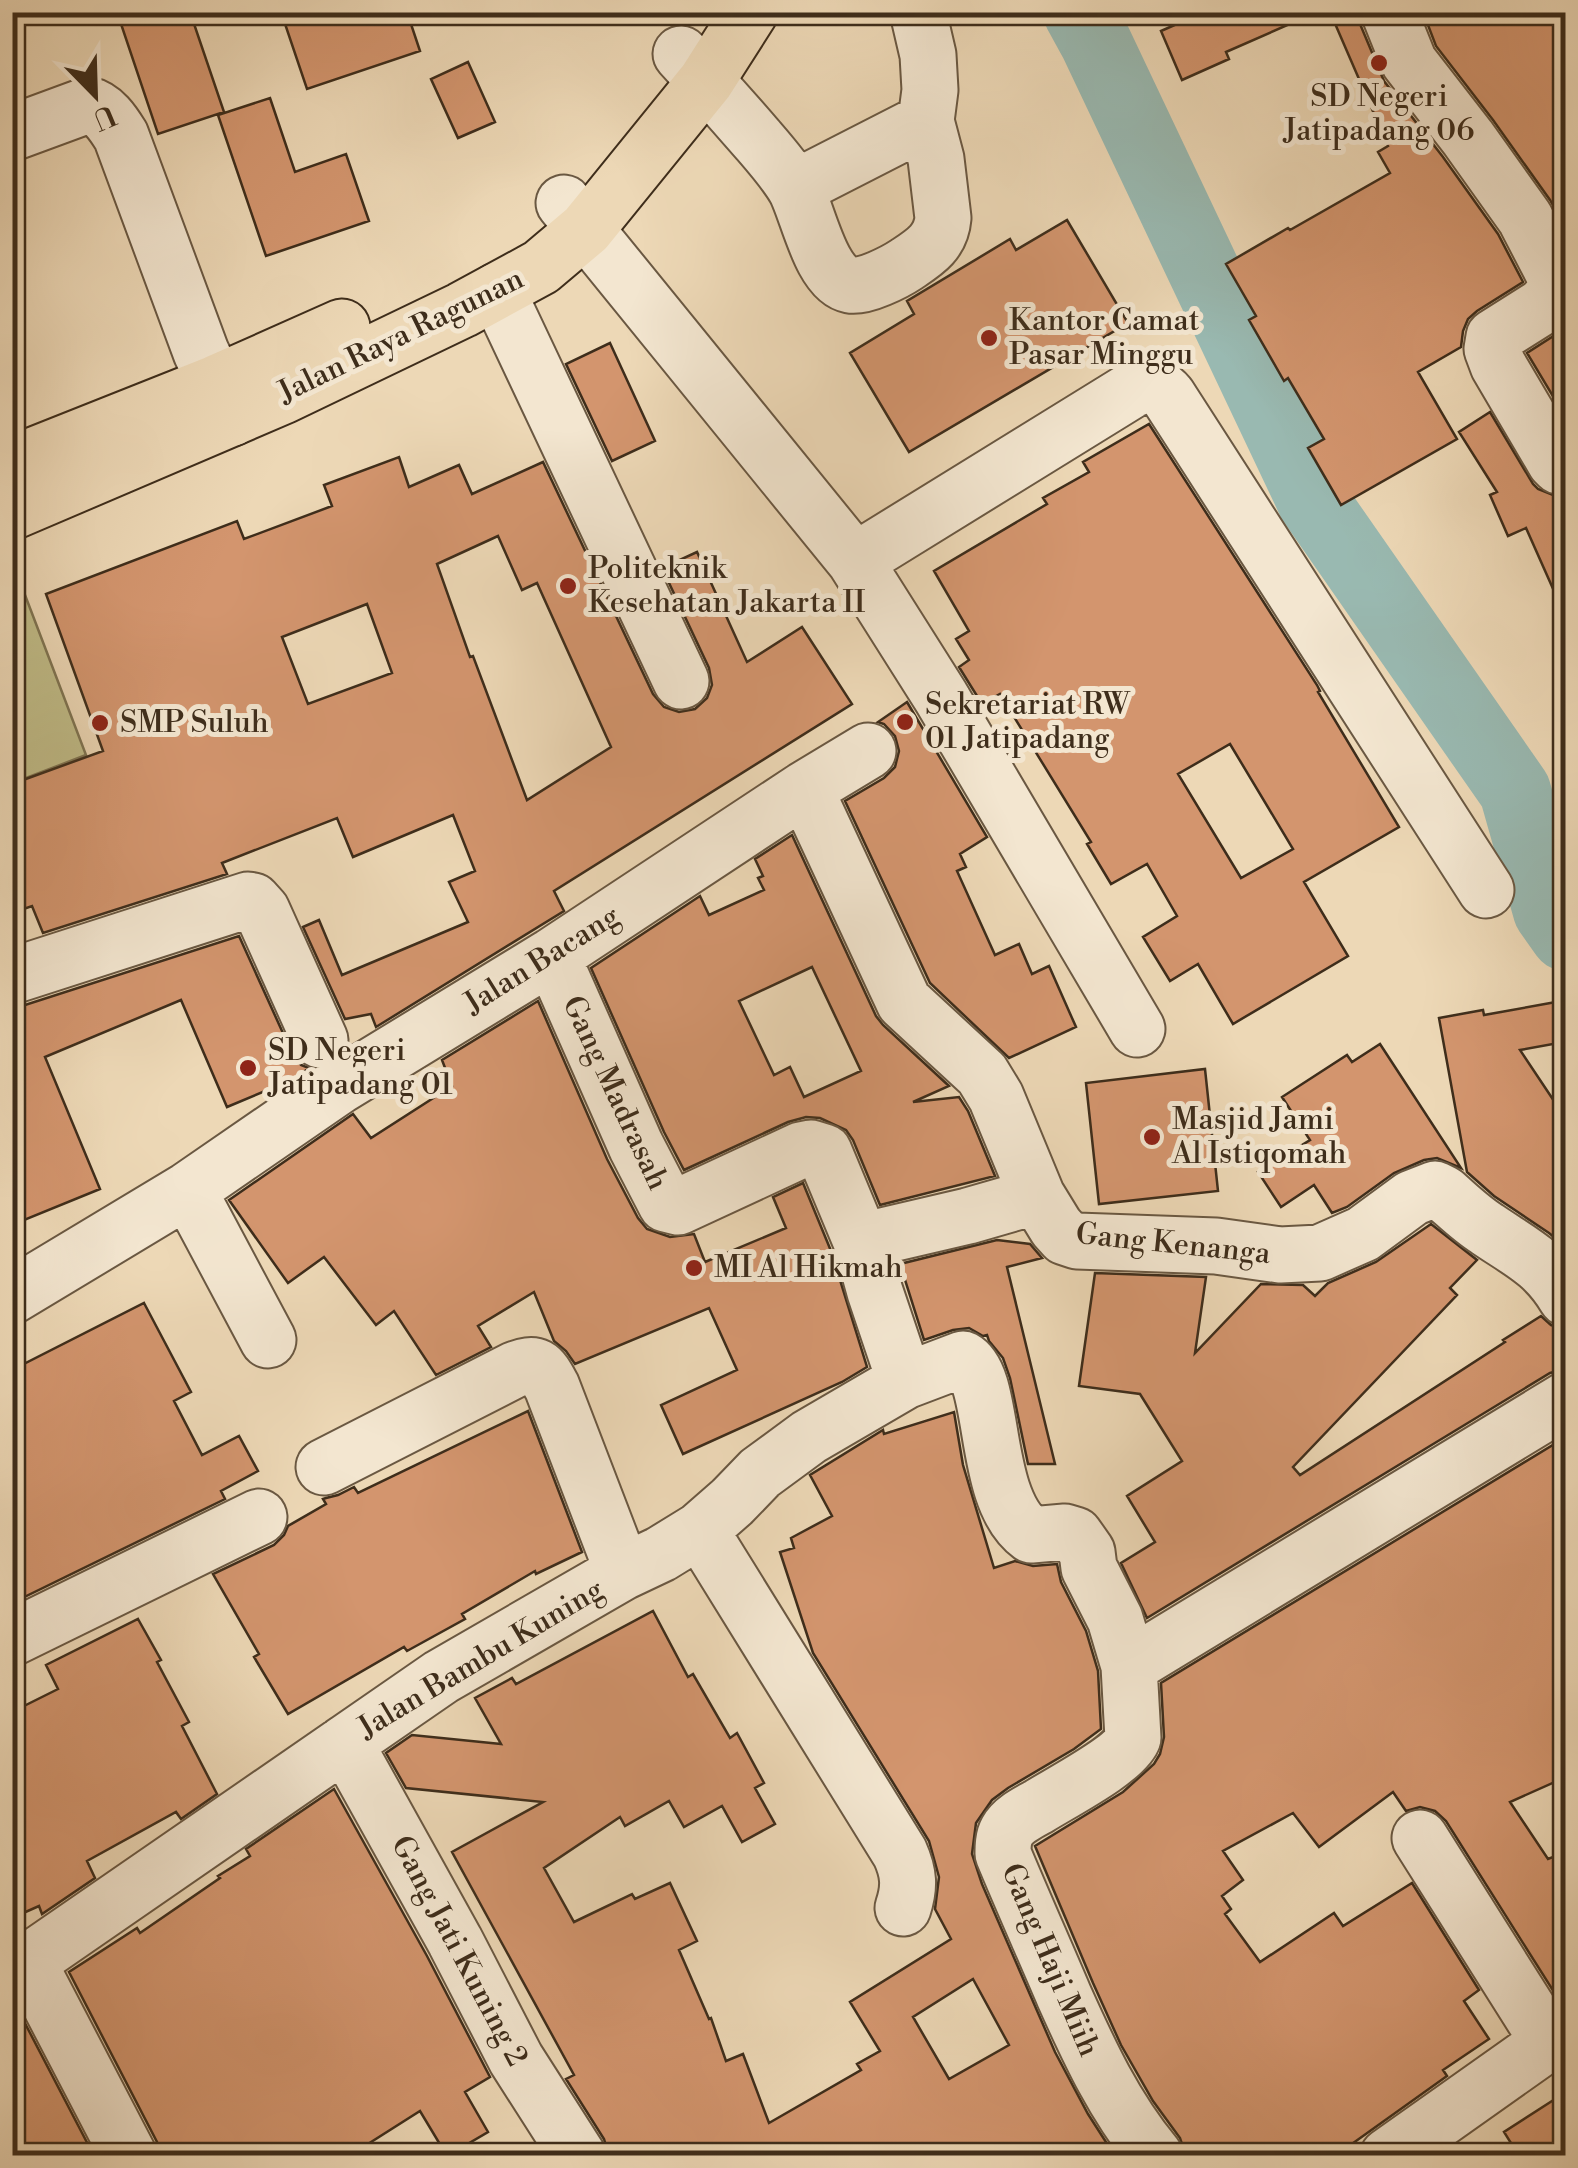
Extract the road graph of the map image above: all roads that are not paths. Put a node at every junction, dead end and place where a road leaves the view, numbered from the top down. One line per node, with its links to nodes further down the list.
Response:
1 (750, 12): 4 (main road, Jalan Raya Ragunan)
2 (918, 12): 5 (street)
3 (1390, 12): 12 (street)
4 (699, 49): 7 (street); 8 (main road, Jalan Raya Ragunan)
5 (926, 121): 7 (street); 7 (street)
6 (12, 132): 10 (street)
7 (795, 188)
8 (575, 216): 9 (main road, Jalan Raya Ragunan); 10 (main road, Jalan Raya Ragunan); 14 (street)
9 (496, 292): 10 (main road, Jalan Raya Ragunan); 15 (street)
10 (224, 400): 11 (main road, Jalan Raya Ragunan); 13 (main road, Jalan Raya Ragunan)
11 (12, 464)
12 (1566, 466)
13 (12, 512)
14 (855, 561): 18 (street); 21 (street)
15 (681, 681)
16 (868, 751): 17 (street, Jalan Bacang)
17 (804, 789): 19 (street, Jalan Bacang); 24 (street, Gang Kenanga)
18 (1486, 890)
19 (552, 956): 23 (street, Jalan Bacang); 25 (street, Gang Madrasah)
20 (12, 976): 22 (street)
21 (1137, 1028)
22 (320, 1040)
23 (188, 1190): 26 (street, Jalan Bacang); 28 (street)
24 (1037, 1196): 25 (street); 27 (street, Gang Kenanga)
25 (861, 1241): 29 (street)
26 (12, 1296)
27 (1566, 1298)
28 (268, 1340)
29 (930, 1371): 33 (street, Jalan Bambu Kuning); 36 (street, Gang Haji Miih)
30 (1566, 1400): 36 (street)
31 (324, 1467): 34 (street)
32 (259, 1517): 35 (street)
33 (700, 1530): 34 (street, Jalan Bambu Kuning); 39 (street)
34 (623, 1572): 37 (street, Jalan Bambu Kuning)
35 (12, 1638)
36 (1129, 1666): 44 (street, Gang Haji Miih)
37 (345, 1743): 40 (street, Jalan Bambu Kuning); 43 (street, Gang Jati Kuning 2)
38 (1420, 1838): 41 (street)
39 (903, 1908)
40 (20, 1966): 42 (street)
41 (1557, 2036): 45 (street)
42 (129, 2156)
43 (578, 2156)
44 (1155, 2156)
45 (1388, 2156)

